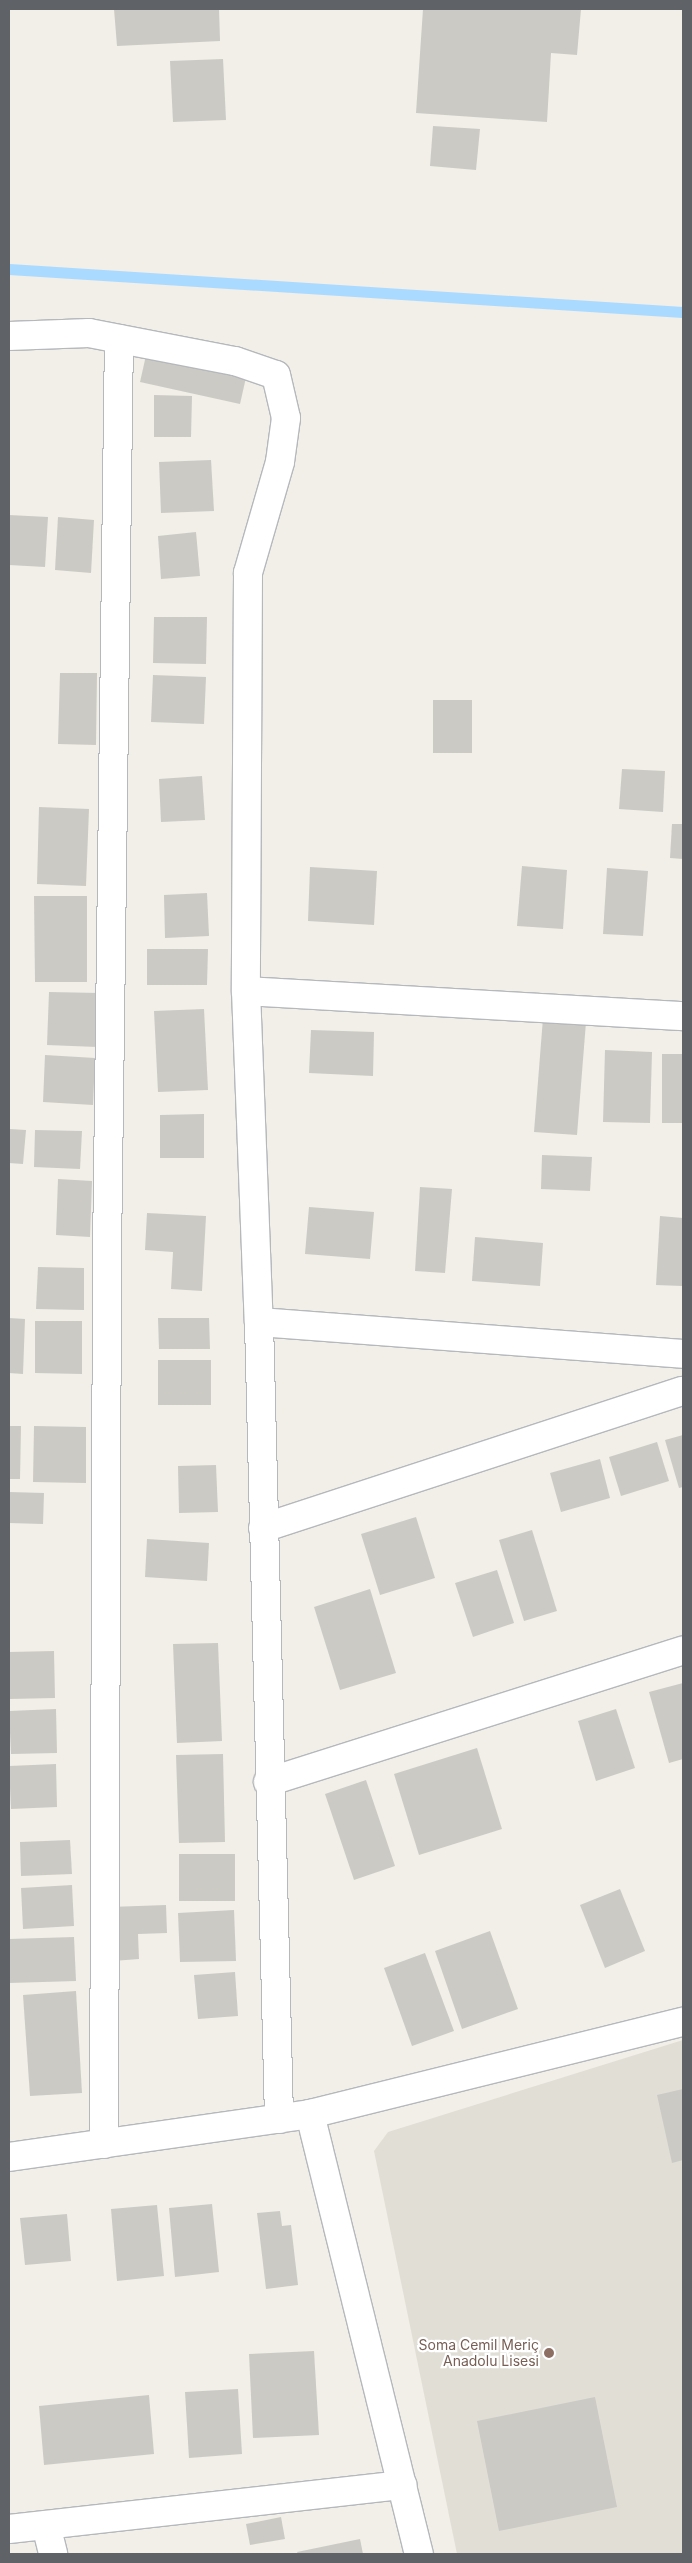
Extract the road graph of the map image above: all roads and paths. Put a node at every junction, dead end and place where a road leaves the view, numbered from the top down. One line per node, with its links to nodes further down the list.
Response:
1 (9, 336): 2 (street)
2 (119, 339): 3 (street); 14 (street)
3 (246, 991): 4 (street); 5 (street)
4 (683, 1016)
5 (259, 1322): 6 (street); 8 (street)
6 (683, 1354)
7 (683, 1391): 8 (street)
8 (263, 1528): 10 (street)
9 (683, 1650): 10 (street)
10 (268, 1782): 13 (street)
11 (683, 2022): 12 (street)
12 (310, 2114): 13 (street); 16 (street)
13 (279, 2119): 14 (street)
14 (104, 2144): 15 (street)
15 (9, 2157)
16 (403, 2485): 17 (street); 20 (street)
17 (46, 2525): 18 (street); 19 (street)
18 (9, 2529)
19 (53, 2554)
20 (418, 2554)

